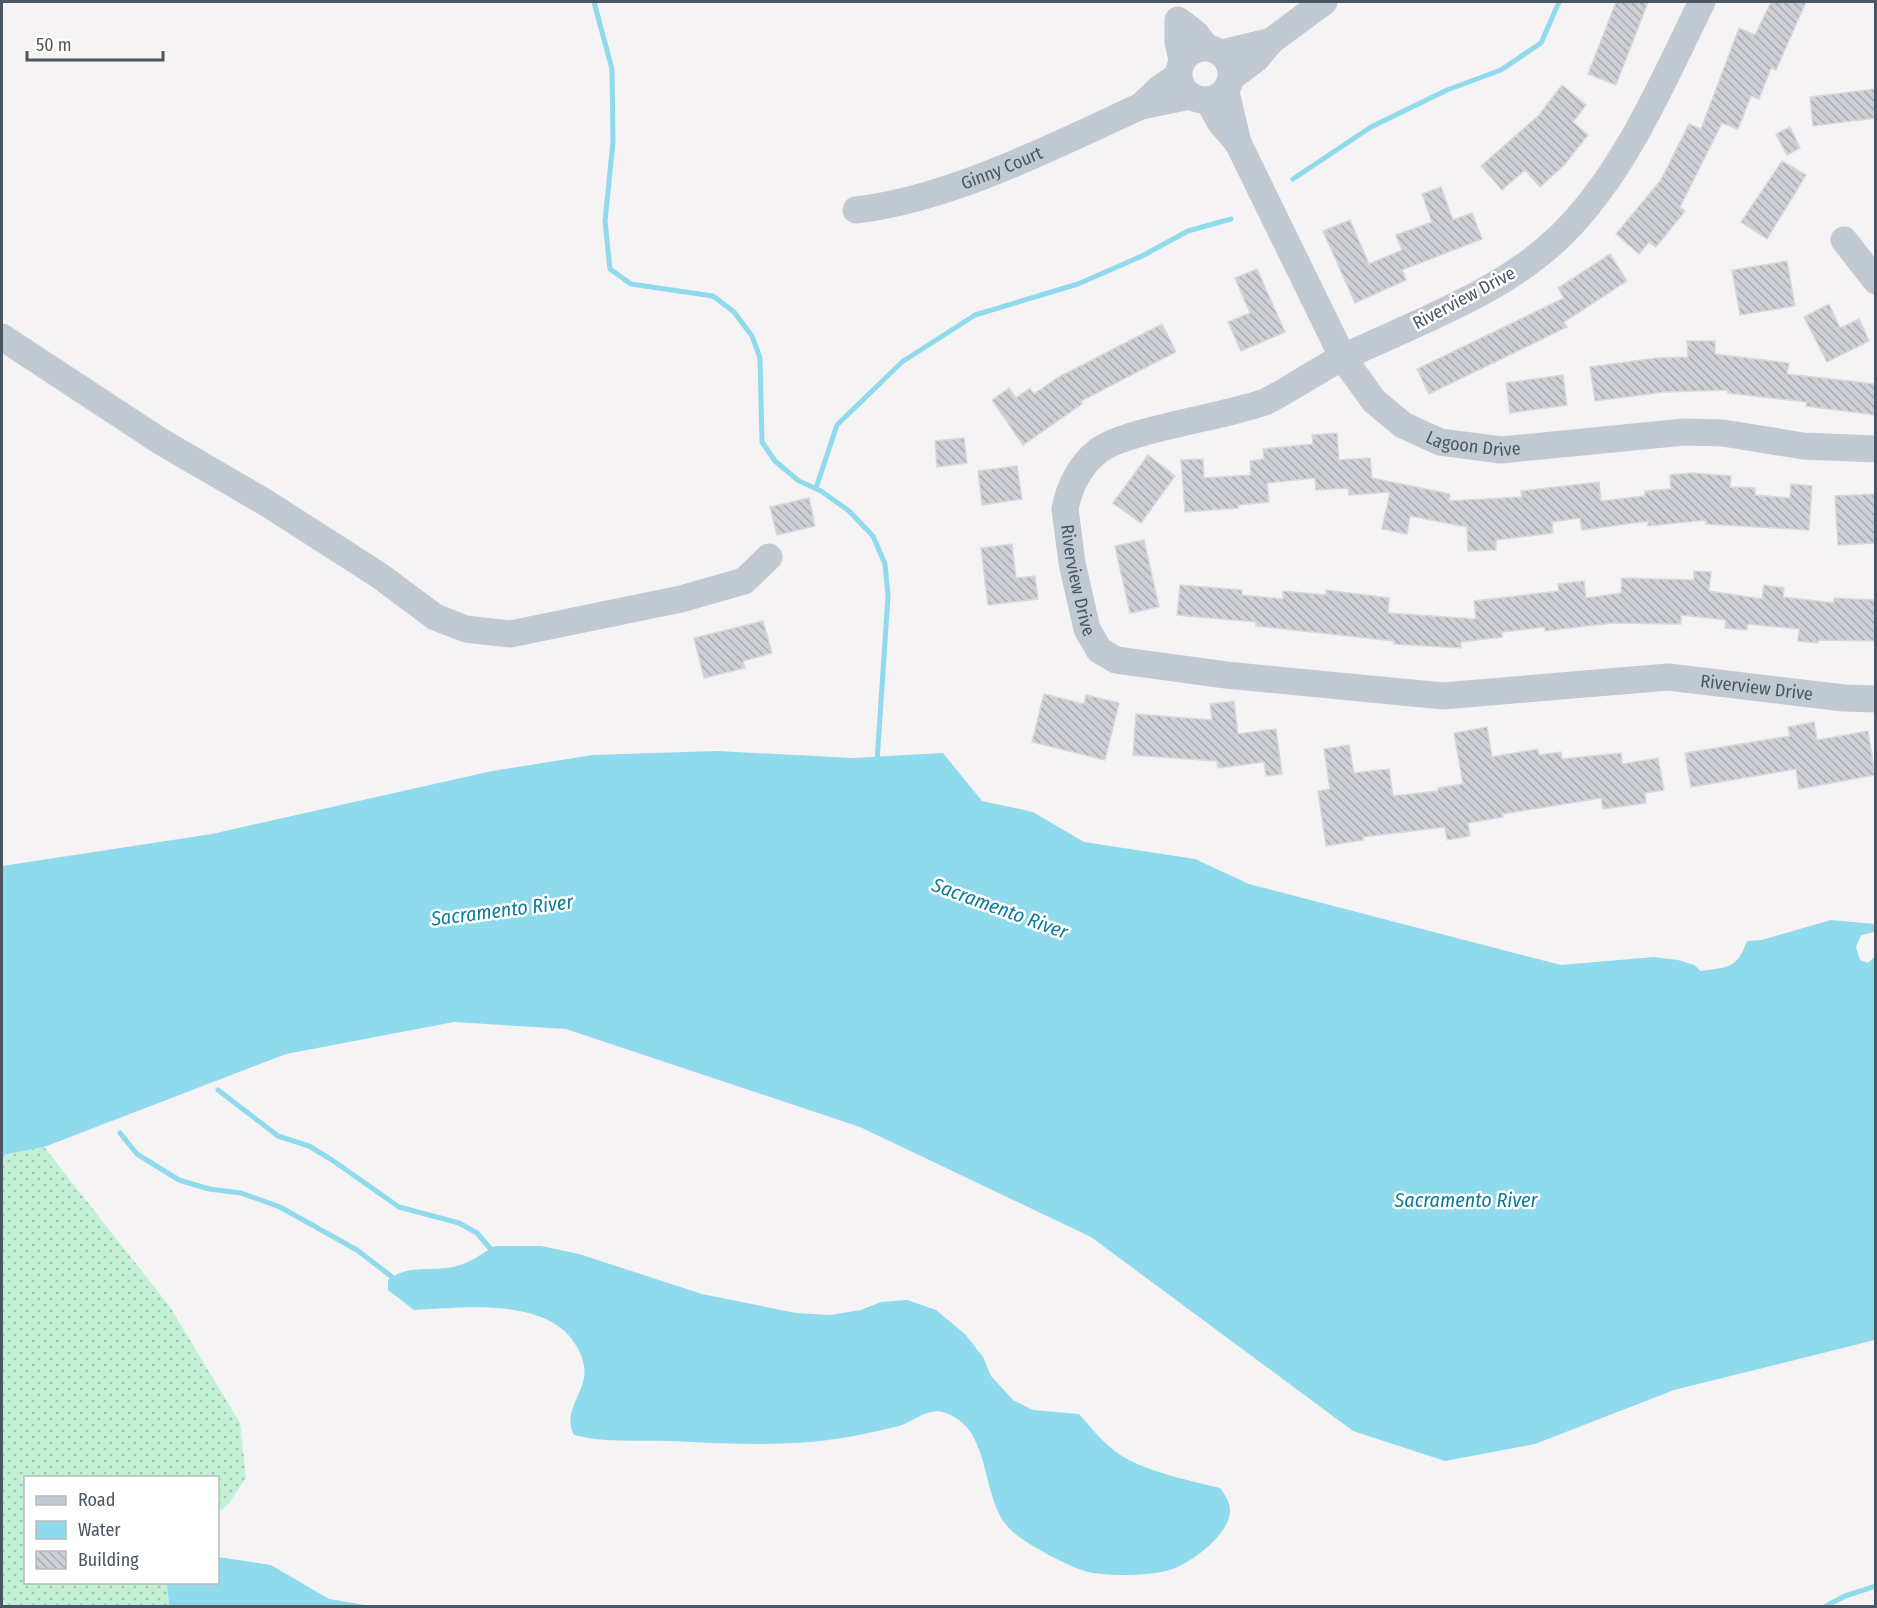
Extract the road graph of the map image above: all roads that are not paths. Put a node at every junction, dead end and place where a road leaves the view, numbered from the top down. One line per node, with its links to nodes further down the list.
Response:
1 (1324, 2): 4 (street, Ginny Court)
2 (1702, 2): 9 (street, Riverview Drive)
3 (1174, 11): 4 (street)
4 (1206, 75): 5 (street, Ginny Court); 9 (street, Lagoon Drive)
5 (856, 210)
6 (1844, 240): 7 (street)
7 (1875, 281)
8 (2, 337): 11 (street)
9 (1343, 358): 10 (street, Lagoon Drive); 12 (street, Riverview Drive)
10 (1875, 449)
11 (769, 557)
12 (1875, 699)

